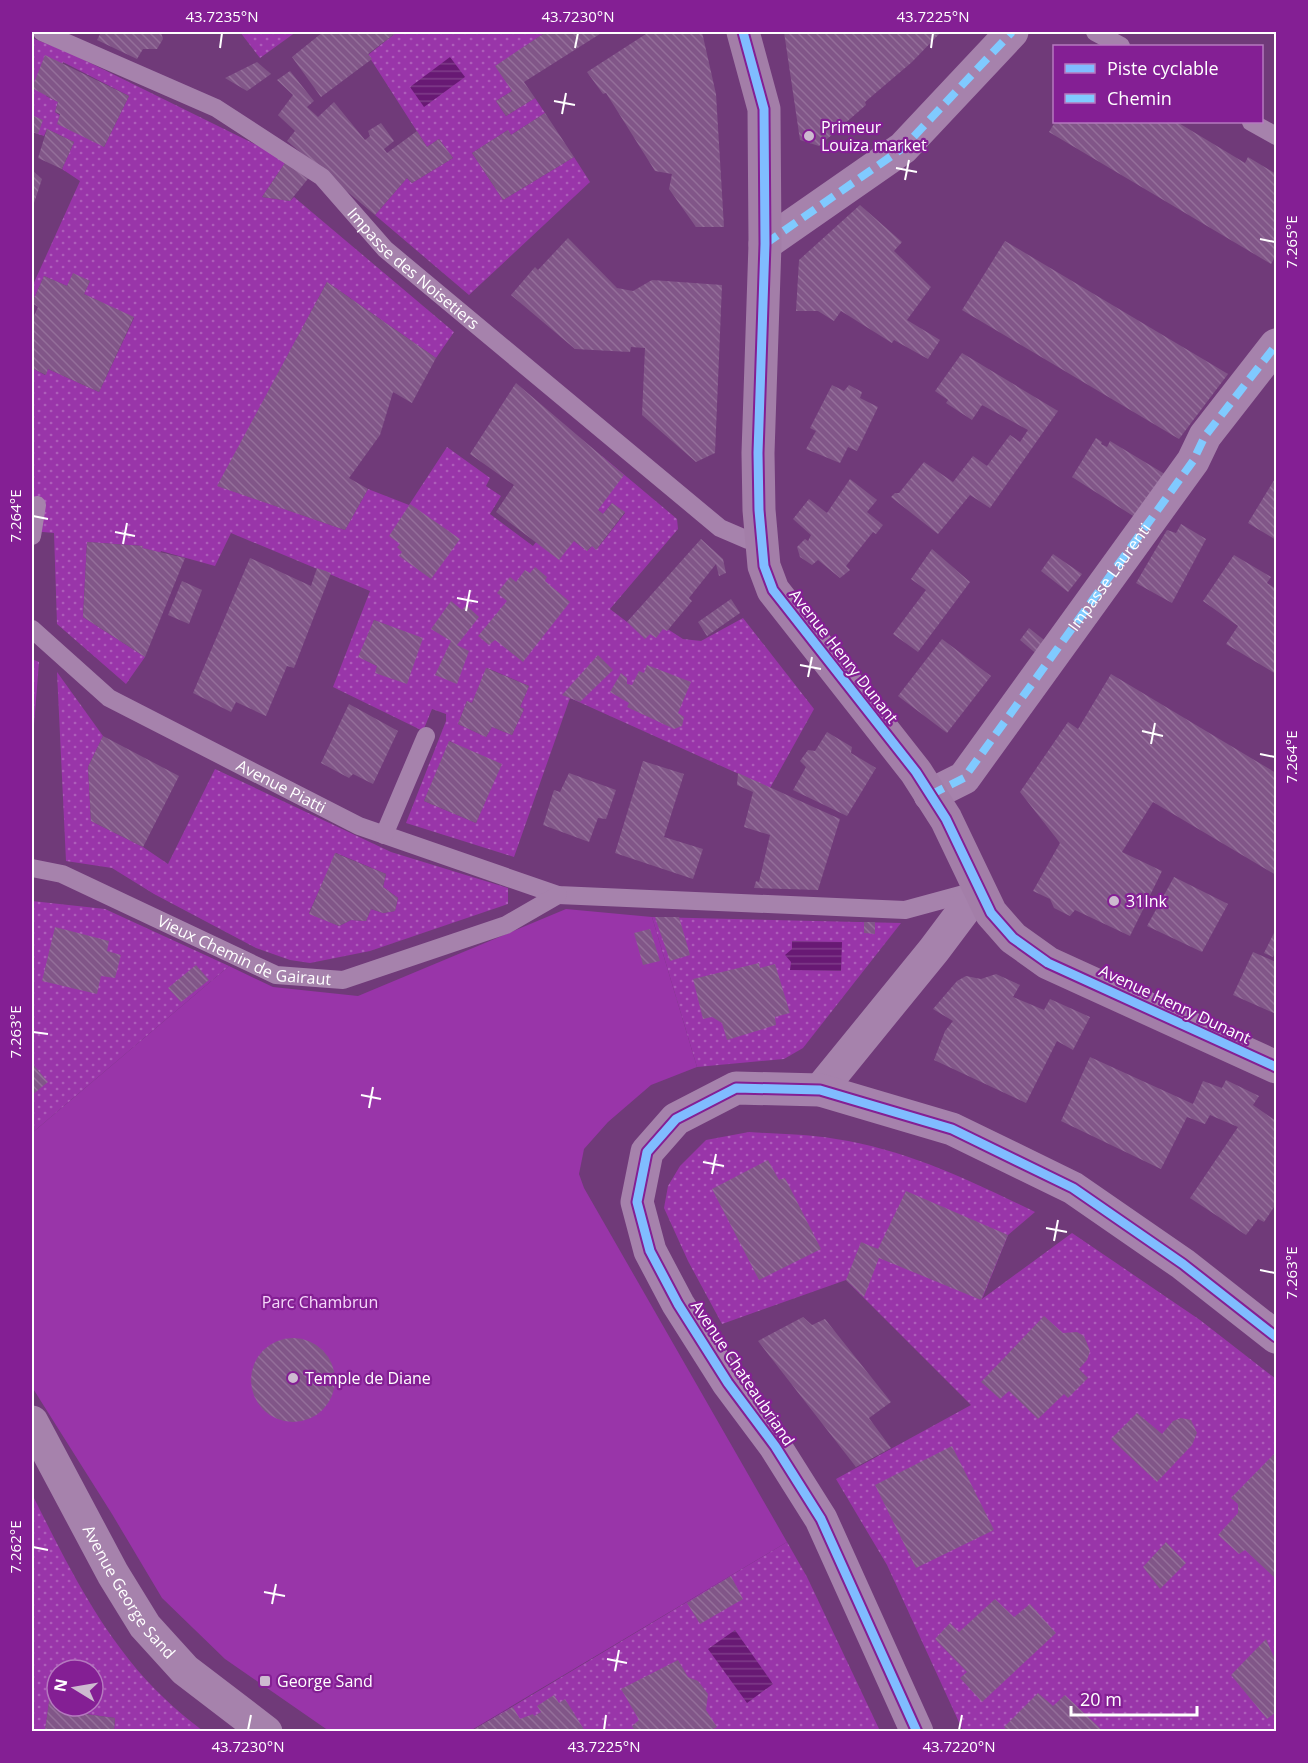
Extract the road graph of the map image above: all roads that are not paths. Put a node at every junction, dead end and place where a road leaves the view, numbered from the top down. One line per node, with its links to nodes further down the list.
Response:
1 (42, 32): 12 (lane, Impasse des Noisetiers)
2 (743, 32): 8 (street, Avenue Henry Dunant)
3 (1012, 32): 8 (street)
4 (1095, 32): 5 (lane)
5 (1119, 45)
6 (1253, 123): 7 (lane)
7 (1276, 136)
8 (765, 244): 12 (street, Avenue Henry Dunant)
9 (1276, 345): 15 (street, Impasse Laurenti)
10 (37, 505): 11 (lane)
11 (32, 536)
12 (762, 540): 15 (street, Avenue Henry Dunant)
13 (32, 629): 16 (lane, Avenue Piatti)
14 (426, 736): 16 (lane)
15 (930, 795): 18 (street, Avenue Henry Dunant)
16 (384, 835): 19 (lane, Avenue Piatti)
17 (32, 868): 19 (lane, Vieux Chemin de Gairaut)
18 (979, 890): 19 (lane, Avenue Piatti); 20 (street, Avenue Henry Dunant); 21 (street)
19 (558, 895)
20 (1276, 1067)
21 (820, 1090): 22 (street, Avenue Chateaubriand); 25 (street, Avenue Chateaubriand)
22 (1276, 1337)
23 (32, 1422): 24 (street, Avenue George Sand)
24 (266, 1731)
25 (917, 1731)

